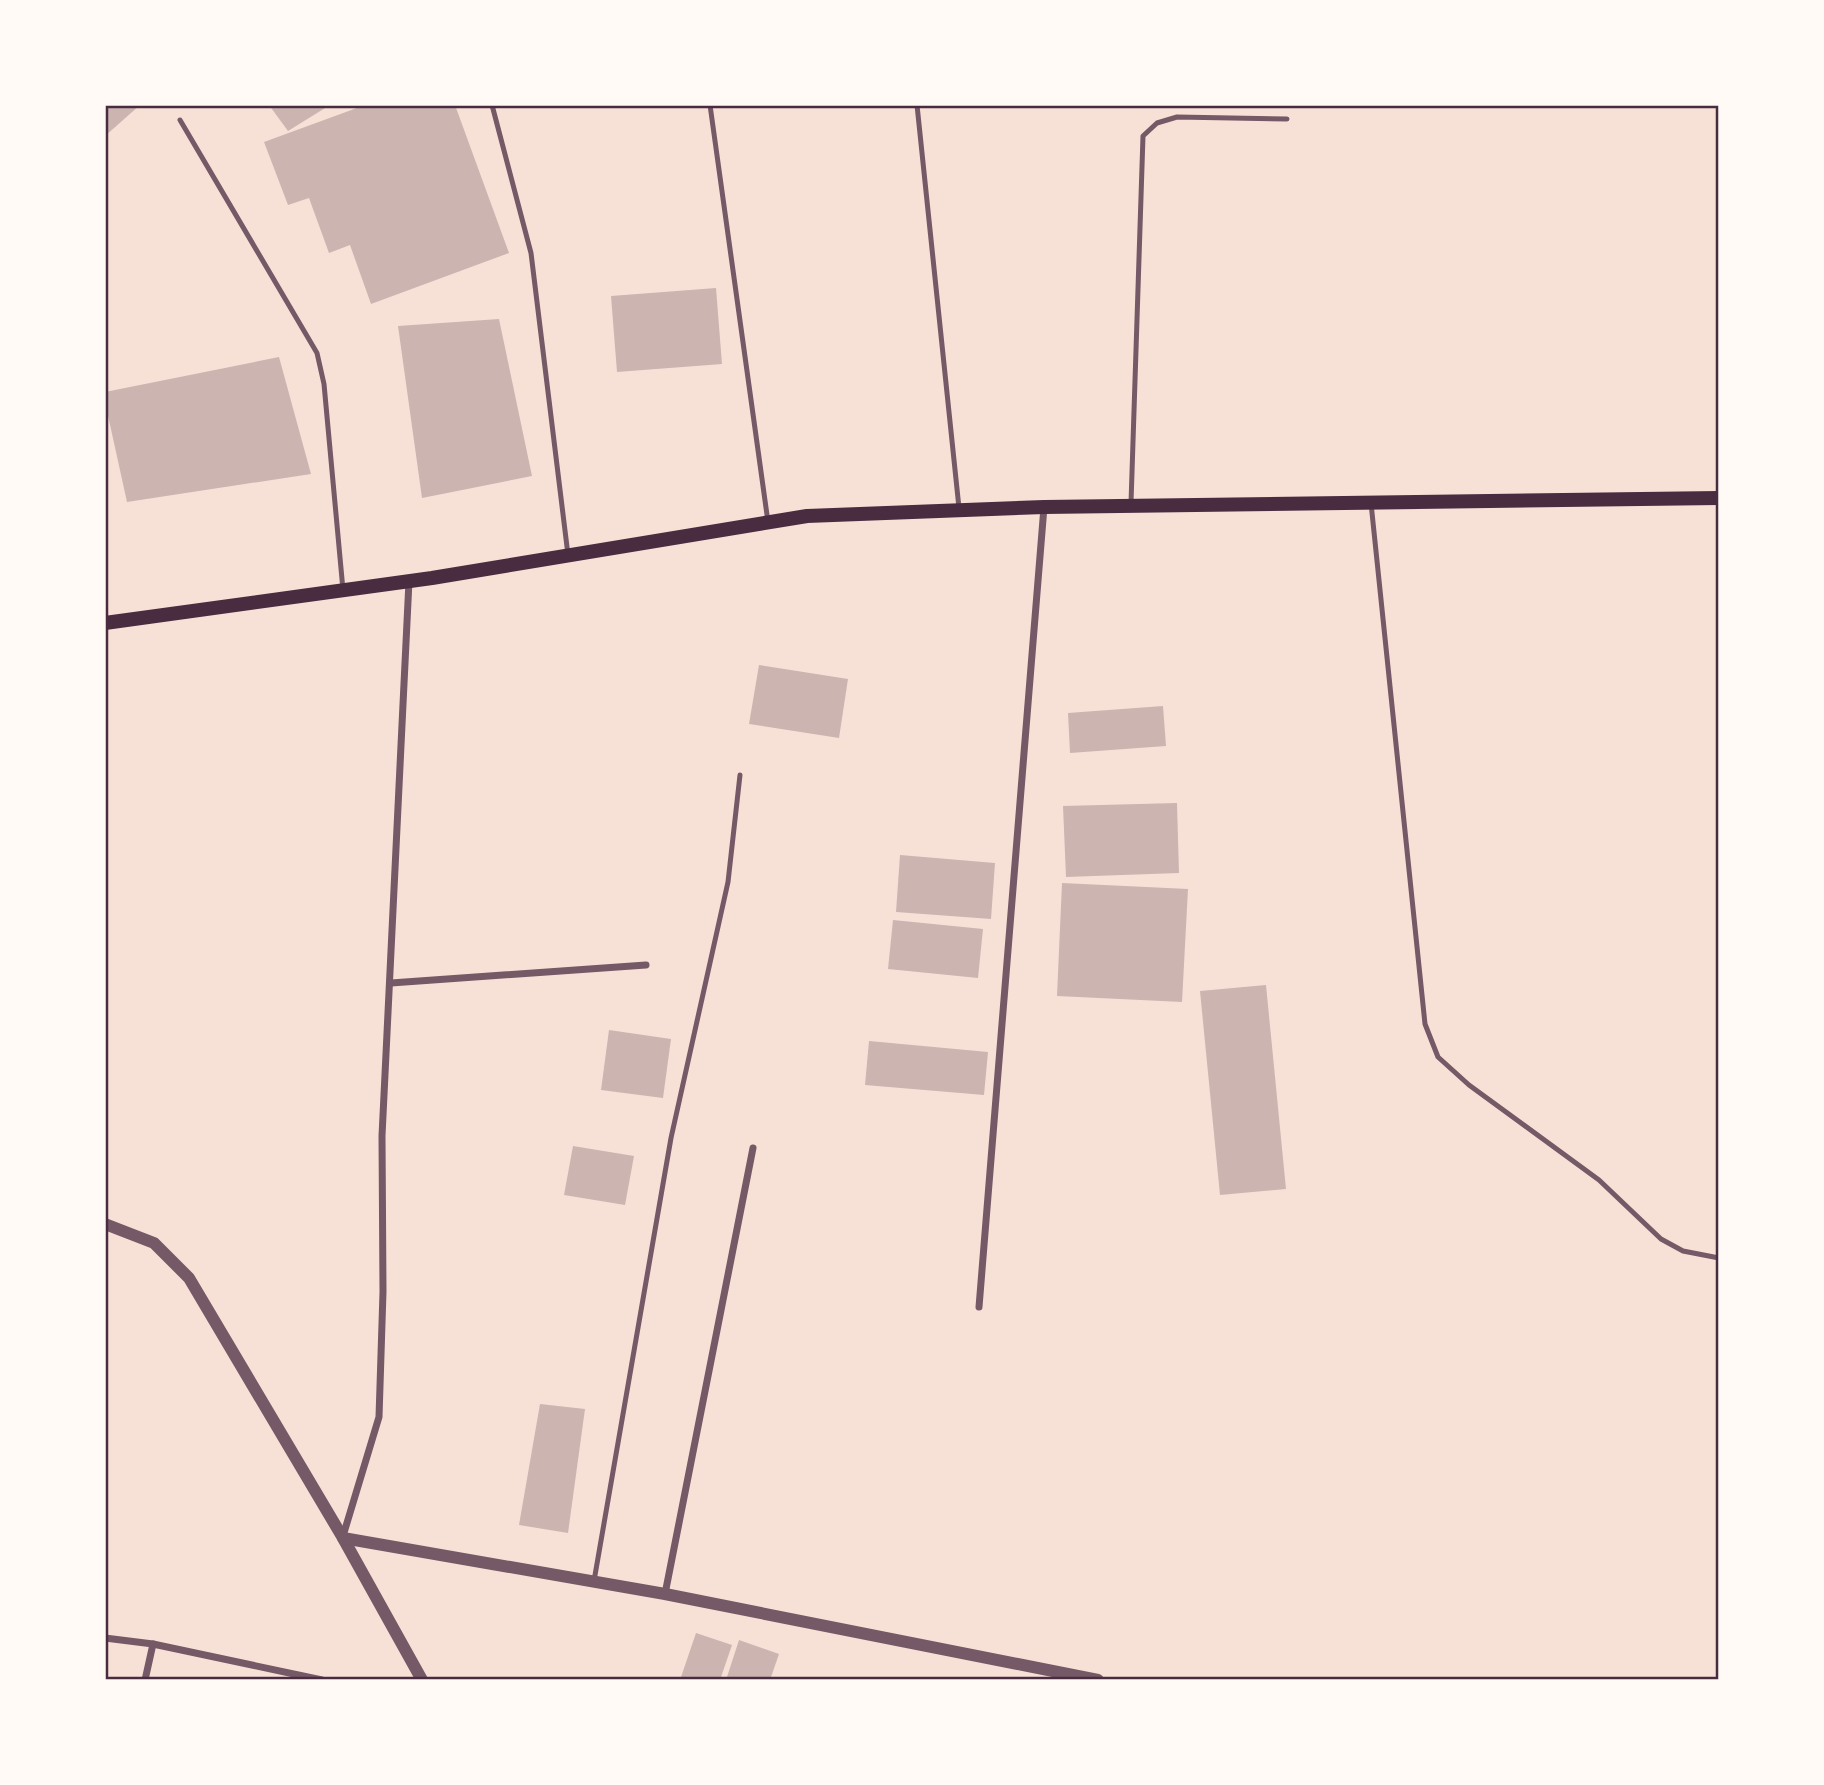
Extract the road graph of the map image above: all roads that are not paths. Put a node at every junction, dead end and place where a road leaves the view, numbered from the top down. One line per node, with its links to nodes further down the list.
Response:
1 (492, 105): 12 (lane)
2 (710, 105): 11 (lane)
3 (916, 105): 10 (lane)
4 (1287, 119): 8 (lane)
5 (180, 121): 14 (lane)
6 (1719, 498): 7 (main road)
7 (1371, 503): 8 (main road); 21 (lane)
8 (1131, 506): 9 (main road)
9 (1044, 507): 10 (main road); 22 (street)
10 (960, 511): 11 (main road)
11 (768, 522): 12 (main road)
12 (568, 555): 13 (main road)
13 (409, 581): 14 (main road); 18 (street)
14 (344, 590): 15 (main road)
15 (105, 623)
16 (740, 775): 24 (lane)
17 (646, 965): 18 (street)
18 (391, 983): 23 (street)
19 (752, 1148): 25 (street)
20 (105, 1224): 23 (street)
21 (1719, 1258)
22 (979, 1307)
23 (343, 1538): 24 (street); 30 (street)
24 (594, 1581): 25 (street)
25 (665, 1594): 31 (street)
26 (105, 1638): 27 (street)
27 (153, 1644): 28 (street); 29 (street)
28 (145, 1680)
29 (322, 1680)
30 (422, 1680)
31 (1098, 1680)

